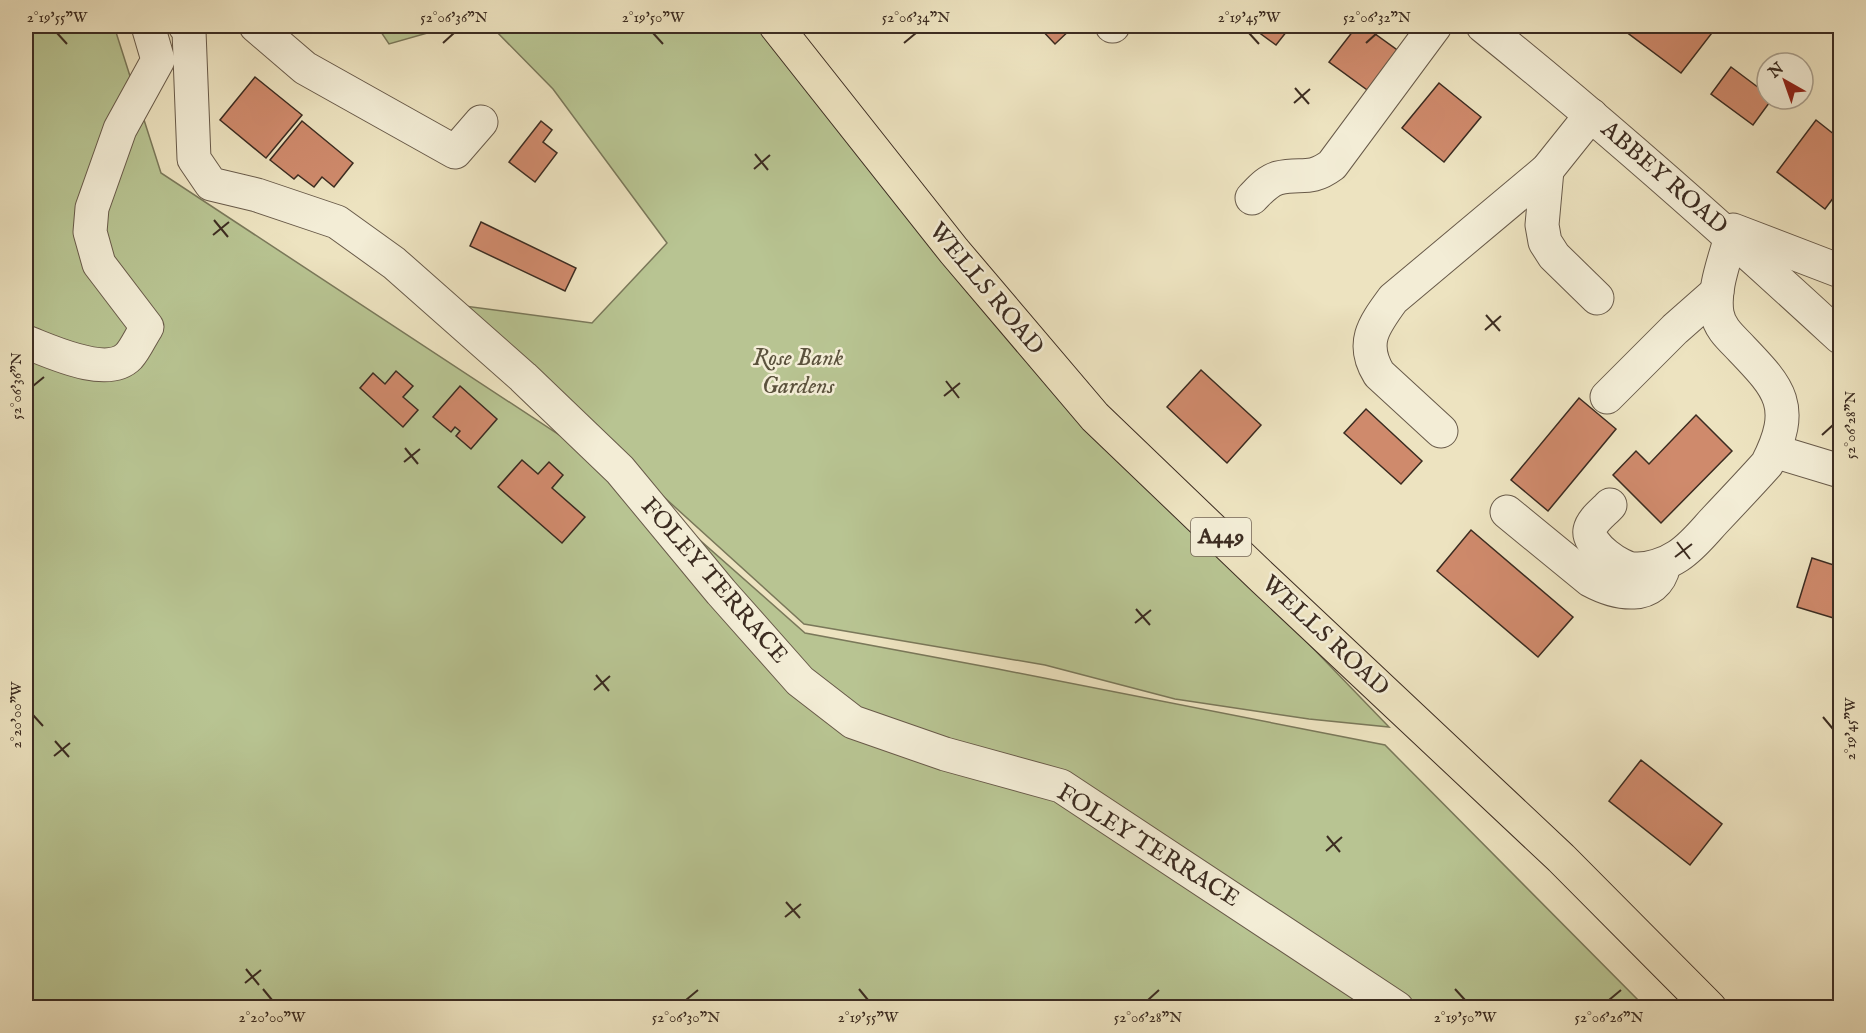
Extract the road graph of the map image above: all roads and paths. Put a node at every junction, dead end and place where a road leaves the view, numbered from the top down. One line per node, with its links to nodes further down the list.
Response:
1 (148, 26): 16 (street)
2 (185, 26): 24 (street, FOLEY TERRACE)
3 (256, 26): 8 (street)
4 (776, 26): 25 (highway, WELLS ROAD / A449)
5 (1435, 26): 10 (street)
6 (1483, 26): 7 (street, ABBEY ROAD)
7 (1591, 115): 9 (street); 11 (street, ABBEY ROAD)
8 (481, 122)
9 (1547, 170): 14 (street); 18 (street)
10 (1252, 198)
11 (1724, 230): 12 (street); 13 (street); 15 (street, ABBEY ROAD)
12 (1840, 271)
13 (1717, 292): 17 (street); 19 (street)
14 (1598, 298)
15 (1840, 337)
16 (26, 342)
17 (1607, 398)
18 (1441, 431)
19 (1774, 450): 20 (street); 23 (street)
20 (1840, 471)
21 (1610, 505): 23 (street)
22 (1507, 512): 23 (street)
23 (1665, 562)
24 (1397, 1008)
25 (1710, 1008)

